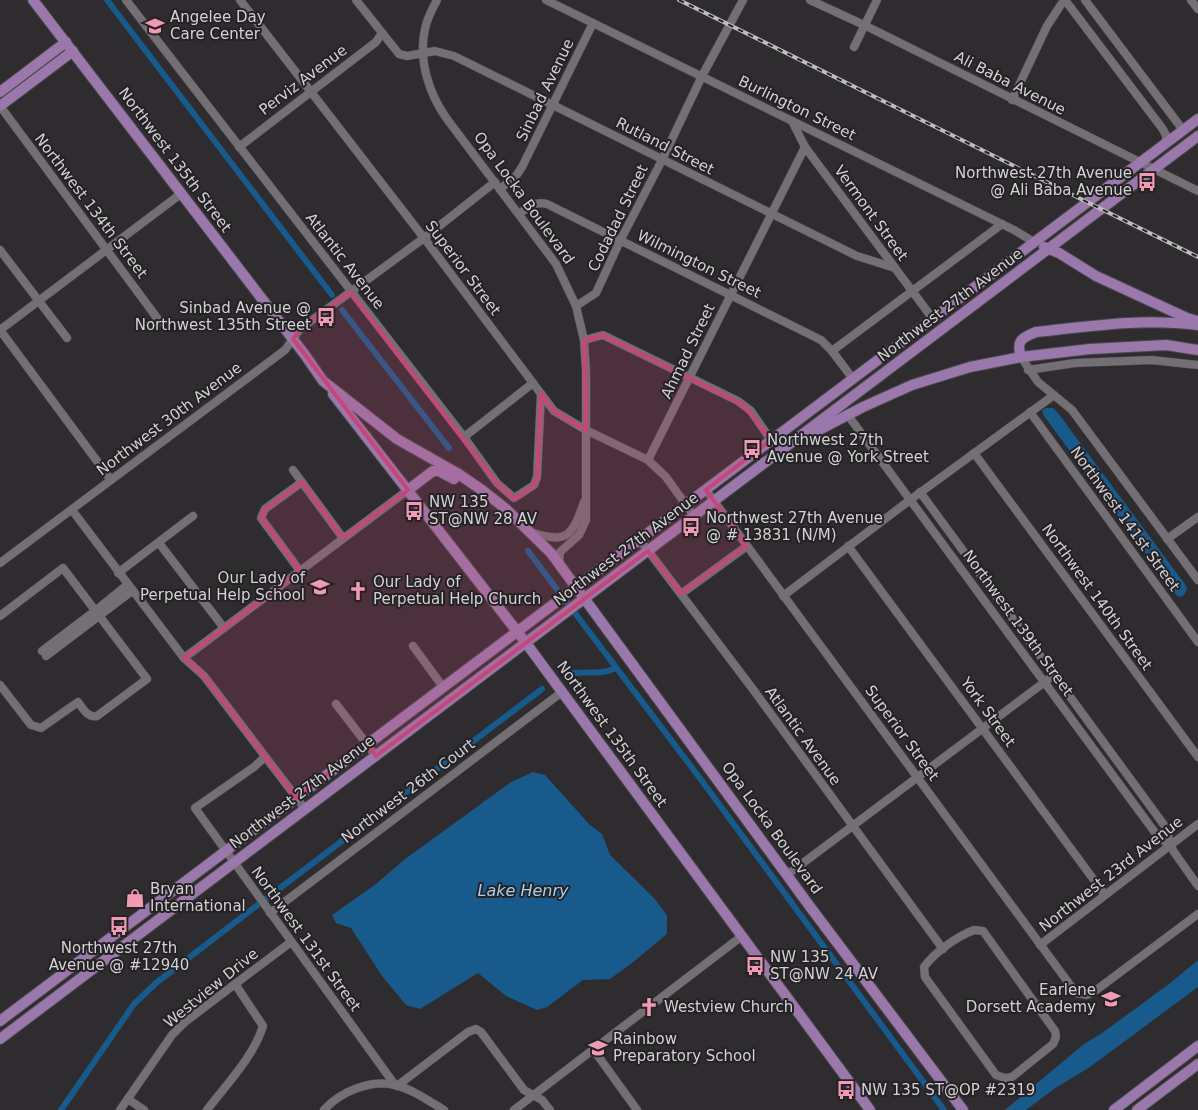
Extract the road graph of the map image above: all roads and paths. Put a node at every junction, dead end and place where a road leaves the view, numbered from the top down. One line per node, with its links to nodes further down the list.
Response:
1 (33, 0): 17 (main road, Northwest 135th Street)
2 (240, 0): 25 (street, Superior Street)
3 (356, 0): 16 (street)
4 (437, 0): 20 (street, Opa Locka Boulevard)
5 (546, 0): 14 (street, Burlington Street)
6 (743, 0): 23 (street, Codadad Street)
7 (810, 0): 15 (street, Ali Baba Avenue)
8 (876, 0): 15 (street)
9 (1065, 0): 22 (street); 26 (street)
10 (1085, 0): 21 (street)
11 (1191, 0): 13 (street)
12 (128, 1): 34 (street, Atlantic Avenue)
13 (1198, 9)
14 (593, 23): 23 (street, Burlington Street); 27 (street, Sinbad Avenue)
15 (864, 25): 18 (street); 26 (street, Ali Baba Avenue)
16 (382, 33): 20 (street, Rutland Street); 25 (street, Perviz Avenue)
17 (66, 42): 19 (main road, Northwest 135th Street); 24 (main road)
18 (854, 47)
19 (73, 51): 28 (main road); 42 (main road, Northwest 135th Street)
20 (424, 53): 27 (street, Rutland Street); 40 (street, Opa Locka Boulevard)
21 (1133, 64): 22 (street); 31 (street)
22 (1120, 73): 33 (street)
23 (702, 76): 30 (street, Burlington Street); 37 (street, Codadad Street)
24 (0, 92)
25 (311, 92): 34 (street, Perviz Avenue); 46 (street, Superior Street)
26 (1012, 100): 38 (street, Ali Baba Avenue)
27 (553, 105): 37 (street, Rutland Street); 40 (street, Sinbad Avenue)
28 (0, 106): 51 (street, Northwest 134th Street)
29 (1198, 119): 31 (main road, Northwest 27th Avenue)
30 (792, 121): 35 (street, Vermont Street); 45 (street, Burlington Street)
31 (1183, 130): 33 (main road, Northwest 27th Avenue); 36 (main road)
32 (1198, 136): 36 (main road, Northwest 27th Avenue)
33 (1166, 143): 38 (main road, Northwest 27th Avenue)
34 (239, 146): 54 (street, Atlantic Avenue)
35 (805, 147): 44 (street, Ahmad Street); 52 (street, Vermont Street)
36 (1177, 152): 39 (main road, Northwest 27th Avenue)
37 (662, 160): 44 (street, Rutland Street); 47 (street, Codadad Street)
38 (1140, 162): 39 (street, Ali Baba Avenue); 48 (main road, Northwest 27th Avenue)
39 (1154, 169): 41 (street, Ali Baba Avenue); 49 (main road, Northwest 27th Avenue)
40 (498, 186): 43 (street, Opa Locka Boulevard); 46 (street, Sinbad Avenue)
41 (1198, 191)
42 (182, 193): 51 (street); 65 (main road, Northwest 135th Street)
43 (519, 214): 47 (street, Wilmington Street); 57 (street, Opa Locka Boulevard)
44 (771, 214): 52 (street, Rutland Street); 55 (street, Ahmad Street)
45 (1002, 224): 48 (street, Burlington Street); 53 (street)
46 (424, 238): 54 (street, Sinbad Avenue); 78 (street, Superior Street)
47 (620, 241): 55 (street, Wilmington Street); 57 (street, Codadad Street)
48 (1034, 242): 49 (main road); 58 (main road, Northwest 27th Avenue)
49 (1049, 249): 59 (main road); 71 (main road, Northwest 27th Avenue)
50 (0, 250): 56 (street)
51 (107, 250): 56 (street); 60 (street, Northwest 134th Street)
52 (895, 268): 53 (street, Vermont Street)
53 (912, 291): 58 (street, Vermont Street); 69 (street)
54 (350, 292): 65 (street, Northwest 30th Avenue); 84 (street, Atlantic Avenue)
55 (730, 295): 69 (street, Wilmington Street); 75 (street, Ahmad Street)
56 (39, 301): 62 (street); 64 (street)
57 (576, 306): 66 (street, Opa Locka Boulevard)
58 (932, 319): 63 (main road, Northwest 27th Avenue)
59 (1198, 321)
60 (160, 322)
61 (1198, 326): 70 (main road)
62 (0, 330): 90 (street)
63 (912, 334): 67 (main road, Northwest 27th Avenue); 71 (main road)
64 (68, 338)
65 (293, 339): 77 (main road, Opa Locka Boulevard); 90 (street, Northwest 30th Avenue)
66 (584, 340): 75 (street); 83 (street, Opa Locka Boulevard)
67 (891, 350): 74 (main road); 76 (main road, Northwest 27th Avenue)
68 (1198, 350): 70 (main road)
69 (832, 351): 76 (street, Wilmington Street)
70 (1021, 357): 73 (street, Northwest 141st Street); 82 (main road)
71 (904, 358): 74 (main road, Northwest 27th Avenue)
72 (1198, 365): 73 (street)
73 (1028, 370): 80 (street, Northwest 141st Street)
74 (886, 372): 85 (main road, Northwest 27th Avenue)
75 (690, 378): 86 (street); 88 (street, Ahmad Street)
76 (853, 379): 86 (main road, Northwest 27th Avenue)
77 (323, 381): 92 (main road, Northwest 135th Street); 100 (main road, Opa Locka Boulevard)
78 (533, 383): 79 (street, Superior Street); 84 (street)
79 (541, 394): 83 (street, Superior Street); 84 (street, Atlantic Avenue)
80 (1054, 395): 81 (street); 106 (street, Northwest 141st Street)
81 (1030, 412): 87 (street); 128 (street, Northwest 141st Street)
82 (847, 414): 85 (main road); 96 (street, Northwest 139th Street)
83 (586, 430): 88 (street, Superior Street); 95 (street, Opa Locka Boulevard)
84 (464, 437)
85 (798, 438): 97 (main road, Northwest 27th Avenue)
86 (771, 440): 93 (main road, Northwest 27th Avenue)
87 (974, 453): 94 (street); 143 (street, Northwest 140th Street)
88 (648, 460): 98 (street, Superior Street)
89 (293, 470): 91 (street)
90 (111, 480): 99 (street, Northwest 30th Avenue)
91 (302, 482): 105 (street); 114 (street)
92 (408, 490): 100 (main road); 105 (street); 127 (main road, Northwest 135th Street)
93 (706, 490): 97 (street, Superior Street); 98 (main road, Northwest 27th Avenue)
94 (920, 492): 96 (street); 119 (street, Northwest 139th Street)
95 (585, 498): 104 (street); 112 (street, Opa Locka Boulevard)
96 (910, 500): 110 (street); 122 (street, Northwest 139th Street)
97 (715, 501): 102 (main road, Northwest 27th Avenue); 109 (street, Superior Street)
98 (686, 505): 102 (street, Superior Street); 107 (main road, Northwest 27th Avenue)
99 (72, 510): 113 (street, Northwest 30th Avenue); 115 (street)
100 (512, 515): 104 (main road, Opa Locka Boulevard)
101 (194, 516): 108 (street)
102 (694, 516): 111 (main road, Northwest 27th Avenue)
103 (1198, 517): 106 (street)
104 (530, 532): 112 (main road, Opa Locka Boulevard)
105 (343, 538): 114 (street)
106 (1167, 539): 116 (street, Northwest 141st Street)
107 (640, 540): 111 (street, Atlantic Avenue); 118 (main road, Northwest 27th Avenue)
108 (159, 542): 115 (street); 126 (street)
109 (747, 546): 120 (street); 121 (street, Superior Street)
110 (848, 546): 121 (street); 139 (street, York Street)
111 (648, 551): 120 (street, Atlantic Avenue); 123 (main road, Northwest 27th Avenue)
112 (558, 562): 118 (main road, Opa Locka Boulevard)
113 (0, 563)
114 (300, 571): 126 (street)
115 (118, 573): 117 (street)
116 (1198, 580)
117 (130, 588): 124 (street); 132 (street)
118 (574, 589): 123 (main road, Opa Locka Boulevard); 127 (main road, Northwest 27th Avenue)
119 (991, 589): 122 (street); 133 (street, Northwest 139th Street)
120 (681, 594): 148 (street, Atlantic Avenue)
121 (783, 596): 144 (street, Superior Street)
122 (981, 596): 134 (street, Northwest 139th Street)
123 (582, 601): 129 (main road, Northwest 27th Avenue); 152 (main road, Opa Locka Boulevard)
124 (97, 614): 125 (street); 131 (street); 135 (street)
125 (0, 616)
126 (224, 628): 132 (street)
127 (517, 632): 129 (main road, Northwest 135th Street); 136 (main road, Northwest 27th Avenue)
128 (1198, 642)
129 (526, 643): 137 (main road, Northwest 135th Street); 141 (main road, Northwest 27th Avenue)
130 (413, 646): 136 (street)
131 (44, 654)
132 (184, 658): 142 (street)
133 (1054, 675): 134 (street); 149 (street, Northwest 139th Street)
134 (1044, 682): 139 (street); 149 (street, Northwest 139th Street)
135 (0, 685)
136 (443, 687): 140 (main road, Northwest 27th Avenue)
137 (562, 692): 155 (street, Northwest 26th Court); 157 (main road, Northwest 135th Street)
138 (336, 704): 140 (street)
139 (983, 728): 144 (street); 154 (street, York Street)
140 (367, 744): 141 (street); 145 (main road, Northwest 27th Avenue)
141 (376, 756): 146 (main road, Northwest 27th Avenue)
142 (265, 757): 145 (street); 150 (street, Northwest 131st Street)
143 (1198, 757)
144 (917, 778): 148 (street); 159 (street, Superior Street)
145 (296, 798): 146 (street); 150 (main road, Northwest 27th Avenue)
146 (305, 809): 151 (main road, Northwest 27th Avenue)
147 (1198, 824): 149 (street, Northwest 23rd Avenue)
148 (852, 826): 152 (street); 160 (street, Atlantic Avenue)
149 (1170, 845): 153 (street, Northwest 139th Street); 154 (street, Northwest 23rd Avenue)
150 (226, 851): 151 (street, Northwest 131st Street); 162 (main road, Northwest 27th Avenue)
151 (234, 862): 155 (street, Northwest 131st Street); 163 (main road, Northwest 27th Avenue)
152 (787, 875): 179 (main road, Opa Locka Boulevard)
153 (1198, 886)
154 (1105, 895): 159 (street, Northwest 23rd Avenue)
155 (270, 913): 158 (street, Northwest 131st Street)
156 (1198, 914): 159 (street, Superior Street)
157 (742, 936): 165 (street); 178 (main road, Northwest 135th Street)
158 (291, 942): 161 (street, Westview Drive); 167 (street, Northwest 131st Street)
159 (1040, 945)
160 (943, 949): 160 (street)
161 (235, 984): 169 (street, Westview Drive); 172 (street)
162 (0, 1021)
163 (0, 1039)
164 (1198, 1046): 180 (main road)
165 (593, 1049): 168 (street); 177 (street)
166 (1198, 1064): 181 (main road)
167 (396, 1085): 168 (street); 173 (street); 174 (street)
168 (533, 1095): 175 (street); 176 (street)
169 (128, 1099): 170 (street, Westview Drive); 171 (street)
170 (120, 1110)
171 (144, 1110)
172 (207, 1110)
173 (324, 1110)
174 (444, 1110)
175 (514, 1110)
176 (550, 1110)
177 (637, 1110)
178 (870, 1110)
179 (963, 1110)
180 (1114, 1110)
181 (1137, 1110)

